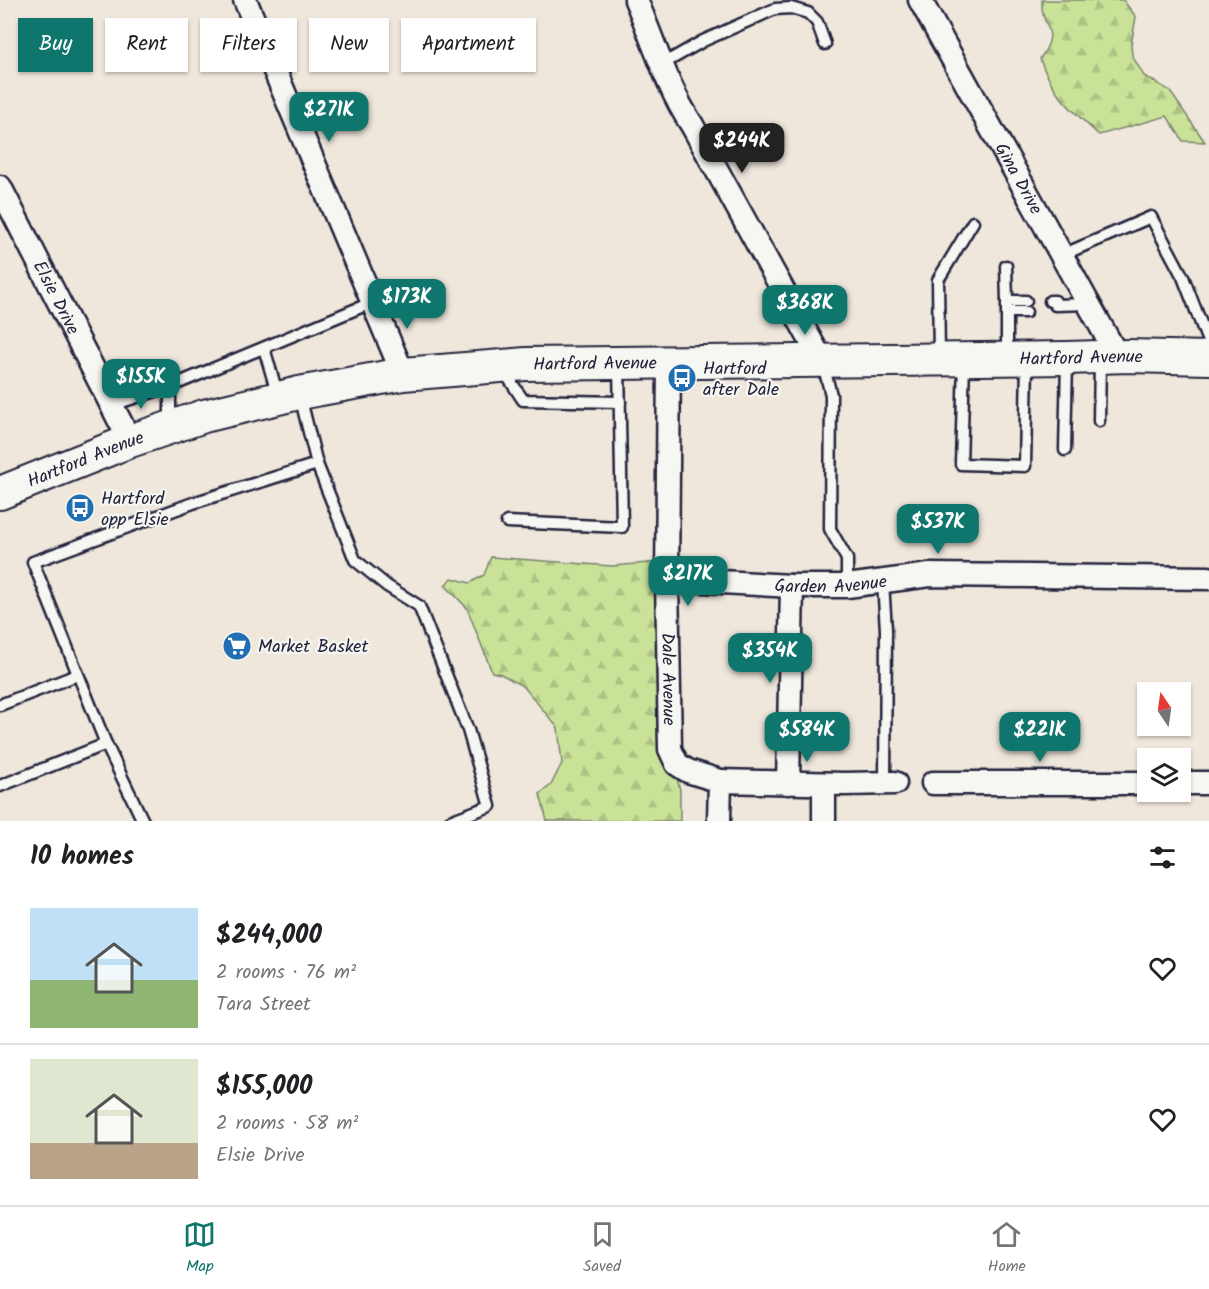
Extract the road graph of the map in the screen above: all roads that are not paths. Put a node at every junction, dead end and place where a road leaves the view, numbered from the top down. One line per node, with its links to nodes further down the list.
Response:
1 (245, 0): 10 (street)
2 (636, 0): 5 (street)
3 (920, 0): 8 (street, Gina Drive)
4 (825, 44): 5 (lane)
5 (662, 65): 23 (street)
6 (0, 187): 30 (street, Elsie Drive)
7 (973, 222): 21 (lane)
8 (1062, 255): 11 (street, Gina Drive); 15 (lane)
9 (1006, 266): 14 (lane)
10 (373, 302): 16 (lane); 26 (street)
11 (1089, 304): 13 (lane); 17 (street, Gina Drive)
12 (1026, 306): 14 (lane)
13 (1052, 306)
14 (1007, 307): 18 (lane)
15 (1209, 344)
16 (264, 348): 27 (lane); 28 (lane)
17 (1109, 357): 19 (main road, Hartford Avenue); 20 (main road, Hartford Avenue); 31 (lane)
18 (1017, 358): 19 (main road, Hartford Avenue); 21 (main road, Hartford Avenue); 21 (lane)
19 (1067, 358): 34 (lane)
20 (1209, 358)
21 (951, 359): 23 (main road, Hartford Avenue)
22 (669, 361): 23 (main road, Hartford Avenue); 24 (main road, Hartford Avenue); 39 (street, Dale Avenue)
23 (822, 361): 42 (lane)
24 (619, 362): 25 (main road, Hartford Avenue); 29 (lane)
25 (501, 365): 26 (main road, Hartford Avenue); 29 (lane)
26 (403, 374): 28 (main road, Hartford Avenue)
27 (170, 387): 30 (lane); 32 (lane)
28 (289, 395): 32 (main road, Hartford Avenue); 35 (lane)
29 (620, 402): 37 (lane)
30 (112, 405): 33 (street, Elsie Drive)
31 (1099, 421)
32 (170, 426): 33 (main road, Hartford Avenue)
33 (130, 441): 36 (main road, Hartford Avenue)
34 (1065, 450)
35 (317, 464): 43 (lane); 56 (lane)
36 (0, 493)
37 (507, 522)
38 (1209, 578): 40 (street, Garden Avenue)
39 (667, 579): 41 (street, Garden Avenue); 46 (street, Dale Avenue)
40 (883, 582): 42 (street, Garden Avenue); 48 (lane)
41 (792, 586): 42 (street, Garden Avenue); 47 (street)
42 (846, 586)
43 (77, 675): 44 (lane); 45 (lane)
44 (0, 705)
45 (106, 744): 54 (lane); 55 (lane)
46 (720, 781): 47 (street, Dale Avenue); 57 (street)
47 (788, 783): 53 (street, Dale Avenue)
48 (890, 783): 53 (street, Dale Avenue)
49 (933, 783): 50 (street)
50 (1137, 783)
51 (1191, 783): 52 (street)
52 (1209, 783)
53 (824, 784): 58 (street)
54 (0, 786)
55 (143, 821)
56 (450, 821)
57 (719, 821)
58 (824, 821)

